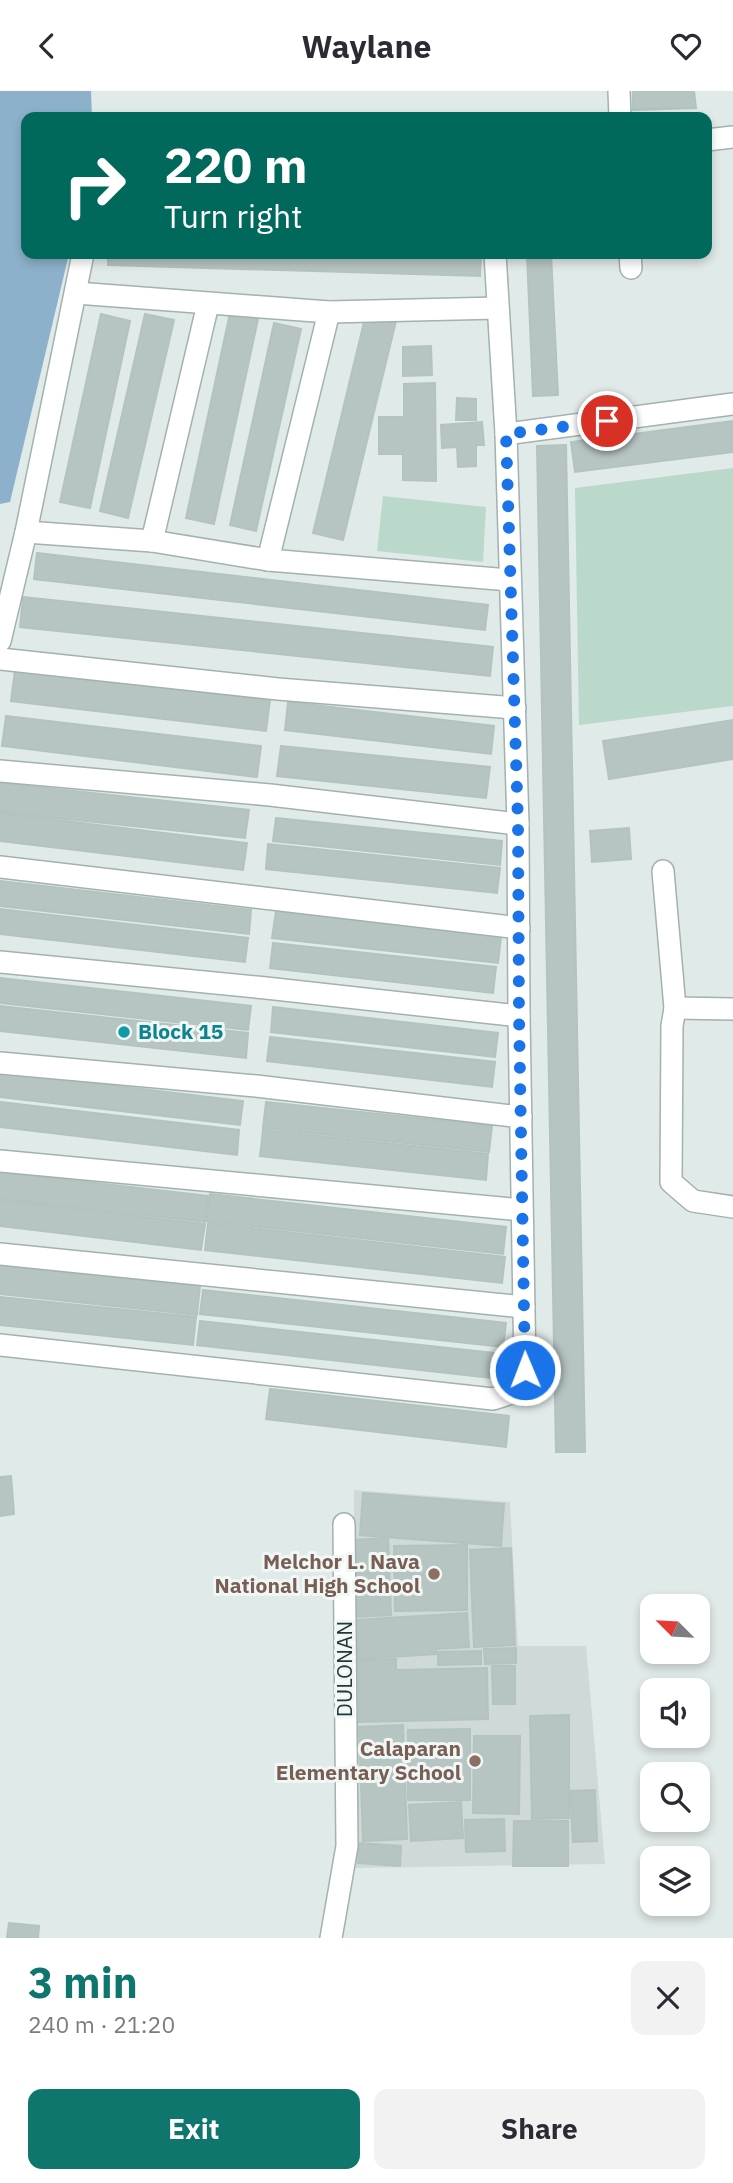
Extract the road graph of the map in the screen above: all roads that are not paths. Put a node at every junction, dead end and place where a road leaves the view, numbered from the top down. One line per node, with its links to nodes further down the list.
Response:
1 (619, 91): 2 (street)
2 (620, 112)
3 (733, 137): 4 (street)
4 (712, 139)
5 (82, 259): 7 (street)
6 (495, 259): 9 (street)
7 (76, 293): 8 (street); 13 (street)
8 (208, 304): 10 (street); 14 (street)
9 (498, 308): 10 (street); 12 (street)
10 (329, 312): 15 (street)
11 (733, 404): 12 (street)
12 (506, 434): 16 (street)
13 (26, 532): 14 (street); 17 (street)
14 (152, 541): 15 (street)
15 (268, 560): 16 (street)
16 (510, 580): 19 (street)
17 (0, 641)
18 (0, 659): 19 (street)
19 (515, 708): 21 (street)
20 (0, 772): 21 (street)
21 (518, 824): 24 (street)
22 (0, 867): 24 (street)
23 (663, 871): 26 (street)
24 (519, 928): 28 (street)
25 (0, 961): 28 (street)
26 (675, 1008): 27 (street); 32 (street)
27 (733, 1009)
28 (519, 1016): 30 (street)
29 (0, 1063): 30 (street)
30 (521, 1117): 33 (street)
31 (0, 1161): 33 (street)
32 (733, 1207)
33 (522, 1210): 35 (street)
34 (0, 1254): 35 (street)
35 (524, 1307): 36 (street)
36 (0, 1345)
37 (344, 1524): 38 (street, DULONAN)
38 (331, 1938)

